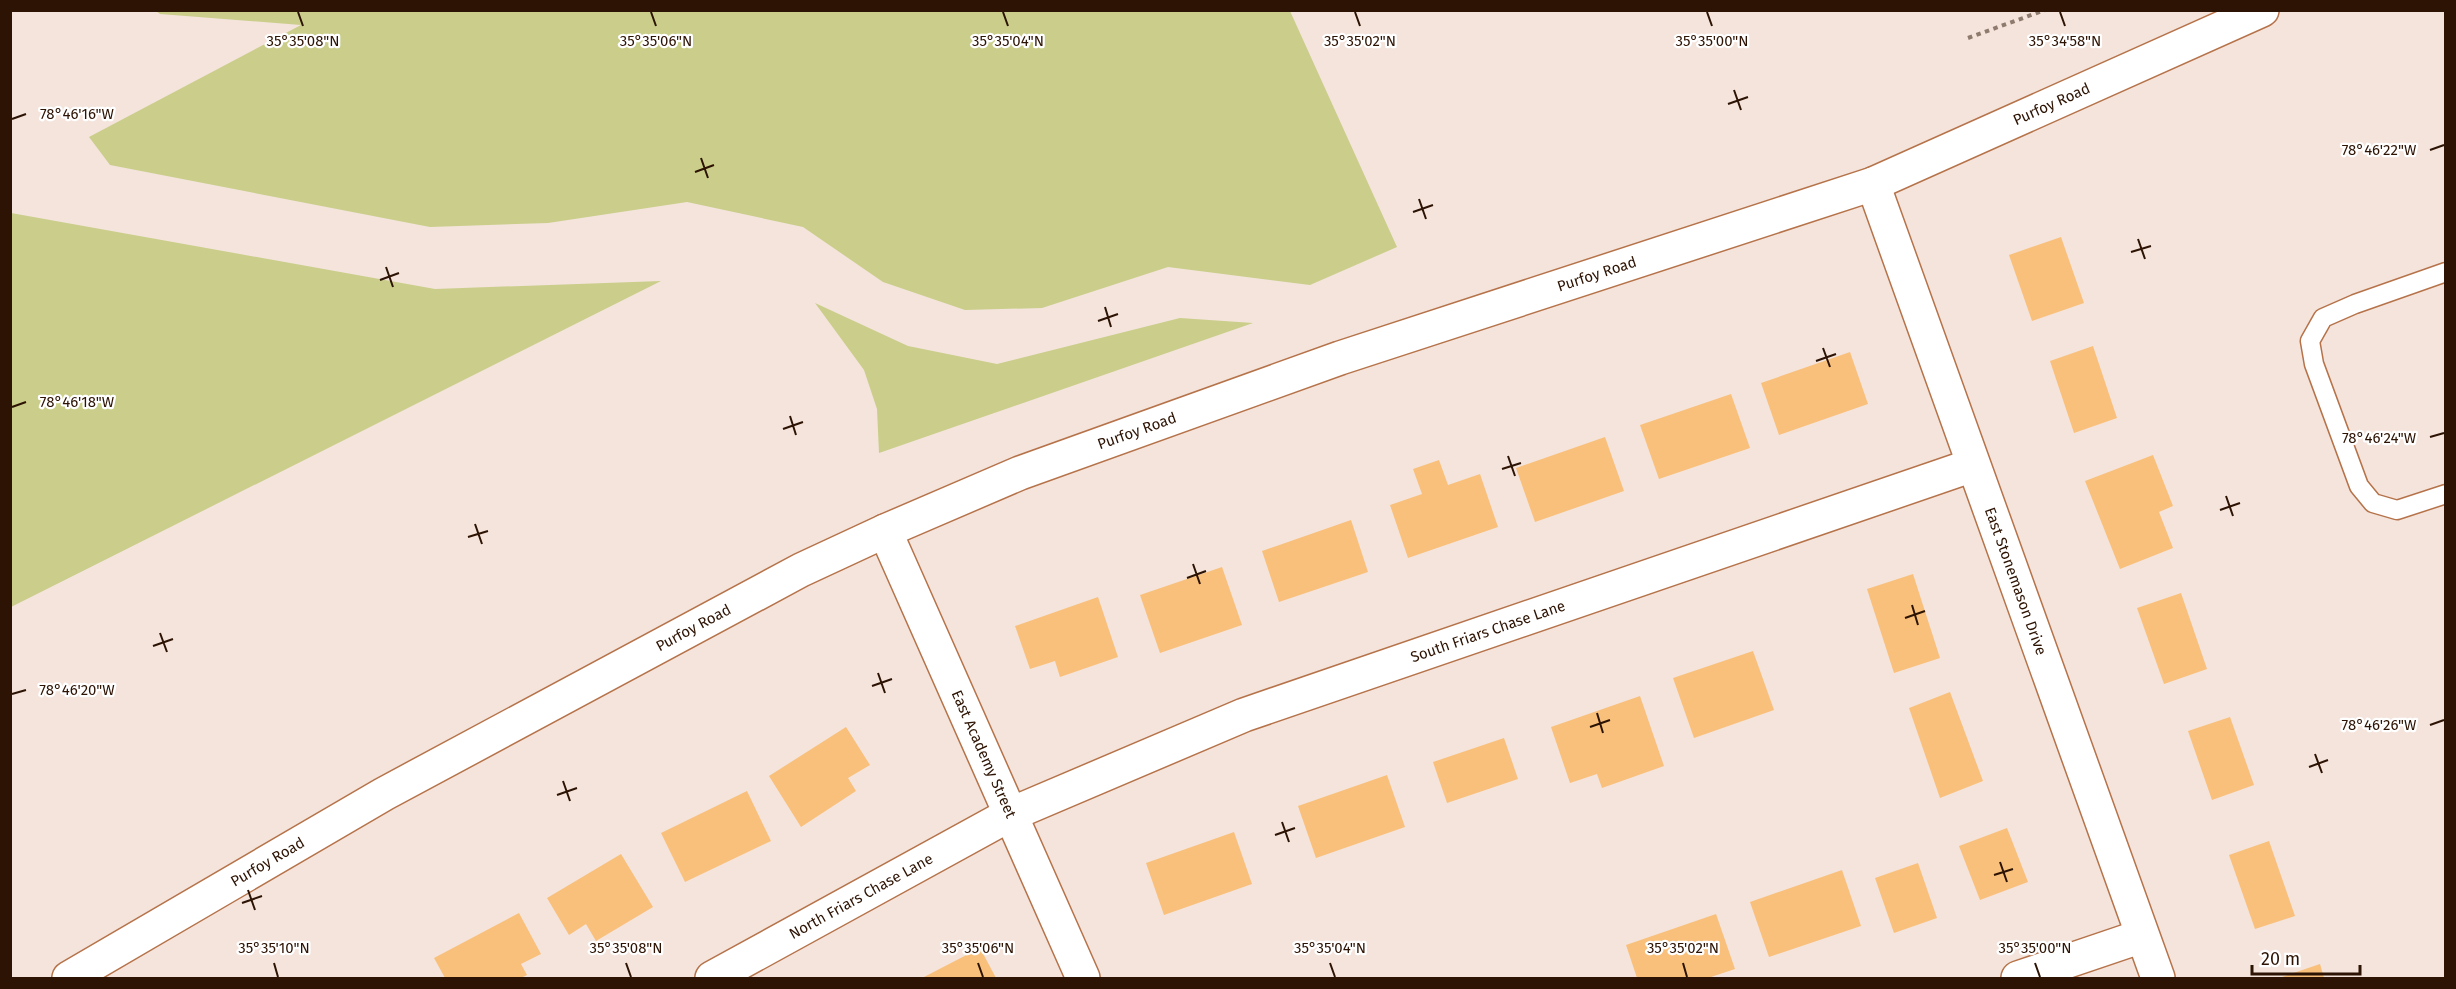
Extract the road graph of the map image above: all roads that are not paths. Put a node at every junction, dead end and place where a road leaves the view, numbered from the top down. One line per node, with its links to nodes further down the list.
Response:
1 (2262, 10): 2 (street, Purfoy Road)
2 (1873, 184): 4 (street, East Stonemason Drive); 6 (street, Purfoy Road)
3 (2445, 272): 5 (lane)
4 (1972, 465): 7 (street, South Friars Chase Lane); 8 (street, East Stonemason Drive)
5 (2445, 494)
6 (885, 531): 7 (street, East Academy Street); 9 (street, Purfoy Road)
7 (1009, 815): 10 (street, North Friars Chase Lane); 11 (street, East Academy Street)
8 (2142, 936): 12 (street); 13 (street, East Stonemason Drive)
9 (72, 978)
10 (712, 978)
11 (1083, 978)
12 (2018, 978)
13 (2158, 978)

